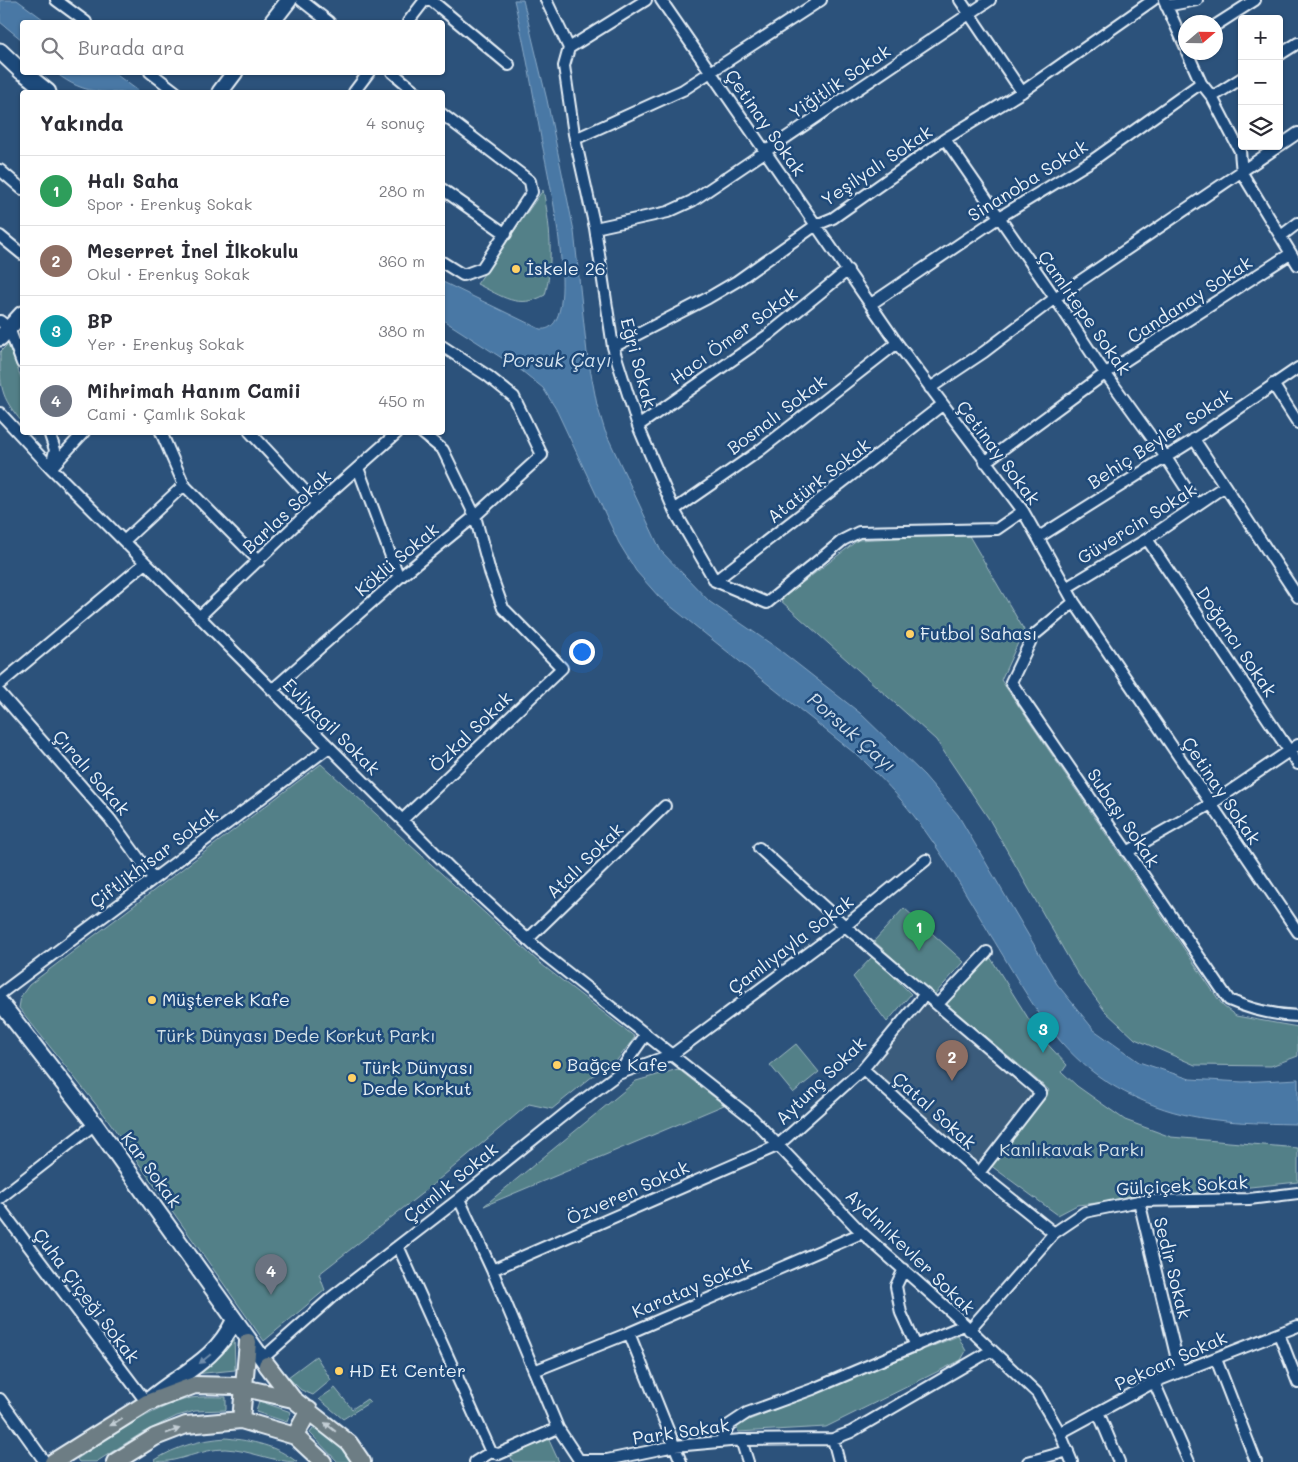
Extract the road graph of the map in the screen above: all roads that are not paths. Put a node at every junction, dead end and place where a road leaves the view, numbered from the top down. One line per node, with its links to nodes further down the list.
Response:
1 (56, 0): 17 (street)
2 (289, 0): 18 (street)
3 (301, 0): 19 (street)
4 (425, 0): 20 (street)
5 (430, 0): 28 (street)
6 (546, 0): 24 (street)
7 (646, 0): 24 (street)
8 (661, 0): 30 (street, Çetinay Sokak)
9 (821, 0): 30 (street)
10 (960, 0): 16 (street)
11 (990, 0): 16 (street, Yiğitlik Sokak)
12 (1153, 0): 43 (street, Yeşilyalı Sokak)
13 (1197, 0): 15 (street)
14 (1255, 0): 21 (street)
15 (1165, 3): 22 (street)
16 (970, 15): 43 (street); 51 (street, Yiğitlik Sokak)
17 (83, 20)
18 (274, 20)
19 (326, 20)
20 (410, 20)
21 (1223, 21)
22 (1178, 31)
23 (1298, 43): 26 (street)
24 (569, 48): 47 (street, Eğri Sokak)
25 (0, 51): 29 (street)
26 (1283, 52)
27 (1191, 60): 37 (street)
28 (509, 65)
29 (20, 69)
30 (710, 72): 47 (street); 51 (street, Çetinay Sokak)
31 (27, 75): 38 (street)
32 (154, 75): 39 (street)
33 (233, 75): 40 (street)
34 (367, 75): 41 (street)
35 (396, 75): 42 (street)
36 (1238, 80): 44 (street)
37 (1201, 83): 44 (street); 56 (street, Sinanoba Sokak)
38 (46, 90)
39 (173, 90)
40 (222, 90)
41 (356, 90)
42 (414, 90)
43 (1022, 92): 48 (street, Yeşilyalı Sokak)
44 (1212, 96): 53 (street)
45 (445, 116): 60 (street)
46 (1298, 133): 49 (street)
47 (575, 139): 59 (street, Eğri Sokak)
48 (945, 139): 56 (street, Çamlıtepe Sokak); 58 (street, Yeşilyalı Sokak)
49 (1283, 143)
50 (1274, 150): 53 (street)
51 (765, 152): 58 (street, Çetinay Sokak); 59 (street, Yiğitlik Sokak)
52 (0, 170): 54 (street)
53 (1242, 173): 62 (street); 68 (street)
54 (20, 186)
55 (445, 191): 60 (street)
56 (998, 218): 68 (street, Çamlıtepe Sokak); 69 (street, Sinanoba Sokak)
57 (1298, 223): 62 (street)
58 (816, 225): 67 (street, Çetinay Sokak); 73 (street, Yeşilyalı Sokak)
59 (595, 228): 73 (street, Eğri Sokak)
60 (506, 234): 65 (street)
61 (0, 236): 63 (street)
62 (1281, 236): 64 (street)
63 (20, 252)
64 (1290, 254): 66 (street); 77 (street, Candanay Sokak)
65 (445, 264)
66 (1298, 265)
67 (848, 270): 69 (street, Çetinay Sokak); 83 (street, Hacı Ömer Sokak)
68 (1055, 298): 77 (street, Çamlıtepe Sokak); 79 (street)
69 (871, 304): 72 (street, Çetinay Sokak)
70 (20, 316): 71 (street)
71 (3, 329): 75 (street)
72 (897, 342): 79 (street, Çetinay Sokak); 101 (street, Bosnalı Sokak)
73 (613, 346): 83 (street, Eğri Sokak)
74 (445, 348): 103 (street, Köklü Sokak)
75 (20, 359)
76 (1298, 368): 78 (street, Behiç Beyler Sokak)
77 (1106, 373): 93 (street, Çamlıtepe Sokak); 94 (street, Candanay Sokak)
78 (1273, 384): 82 (street); 92 (street, Behiç Beyler Sokak)
79 (930, 388): 80 (street, Çetinay Sokak)
80 (942, 405): 94 (street, Çetinay Sokak); 110 (street, Atatürk Sokak)
81 (0, 413): 84 (street, Evliyagil Sokak)
82 (1298, 422)
83 (638, 426): 101 (street, Eğri Sokak)
84 (20, 435)
85 (20, 435): 95 (street, Evliyagil Sokak)
86 (50, 435): 95 (street)
87 (81, 435): 95 (street)
88 (162, 435): 97 (street)
89 (253, 435): 99 (street)
90 (395, 435): 96 (street, Barlas Sokak)
91 (425, 435): 103 (street)
92 (1194, 439): 93 (street, Behiç Beyler Sokak); 98 (street)
93 (1165, 456): 100 (street, Çamlıtepe Sokak); 104 (street, Behiç Beyler Sokak)
94 (985, 462): 102 (street, Çetinay Sokak)
95 (51, 468): 106 (street, Evliyagil Sokak)
96 (358, 468): 99 (street, Barlas Sokak); 109 (street)
97 (184, 485): 106 (street); 107 (street)
98 (1224, 486): 100 (street, Güvercin Sokak); 112 (street)
99 (317, 504): 107 (street, Barlas Sokak)
100 (1198, 505): 105 (street, Güvercin Sokak)
101 (674, 510): 110 (street, Eğri Sokak)
102 (1023, 511): 104 (street, Çetinay Sokak); 110 (street)
103 (475, 516): 109 (street, Köklü Sokak); 124 (street, Özkal Sokak)
104 (1040, 537): 111 (street, Çetinay Sokak)
105 (1147, 539): 111 (street, Güvercin Sokak); 120 (street, Doğancı Sokak)
106 (124, 541): 108 (street, Evliyagil Sokak)
107 (259, 561): 114 (street, Barlas Sokak)
108 (145, 563): 114 (street, Evliyagil Sokak); 115 (street)
109 (399, 578): 116 (street, Köklü Sokak)
110 (715, 581)
111 (1066, 588): 113 (street, Çetinay Sokak)
112 (1298, 597)
113 (1074, 602): 122 (street, Çetinay Sokak); 126 (street, Subaşı Sokak)
114 (199, 617): 116 (street, Evliyagil Sokak)
115 (0, 684)
116 (272, 690): 119 (street, Evliyagil Sokak)
117 (0, 693): 128 (street, Çıralı Sokak)
118 (1298, 745): 120 (street)
119 (328, 748): 124 (street, Evliyagil Sokak); 128 (street, Çiftlikhisar Sokak)
120 (1289, 751): 121 (street, Doğancı Sokak); 122 (street)
121 (1298, 764)
122 (1210, 804): 126 (street); 130 (street, Çetinay Sokak)
123 (665, 806): 131 (street, Atalı Sokak)
124 (402, 820): 131 (street, Evliyagil Sokak)
125 (759, 848): 129 (street)
126 (1127, 852): 137 (street, Subaşı Sokak)
127 (926, 860): 129 (street, Çamlıyayla Sokak)
128 (153, 878): 133 (street, Çiftlikhisar Sokak)
129 (845, 926): 134 (street); 140 (street, Çamlıyayla Sokak)
130 (1298, 932)
131 (528, 939): 138 (street, Evliyagil Sokak)
132 (987, 952): 136 (street)
133 (0, 994)
134 (925, 994): 136 (street); 141 (street, Aytunç Sokak)
135 (0, 1002): 143 (street, Kar Sokak)
136 (938, 1004): 145 (street)
137 (1298, 1016)
138 (646, 1034): 139 (street, Evliyagil Sokak); 142 (street)
139 (658, 1044): 140 (street, Aydınlıkevler Sokak)
140 (673, 1054): 142 (street, Çamlık Sokak); 144 (street, Aydınlıkevler Sokak)
141 (863, 1069): 144 (street, Aytunç Sokak); 145 (street, Çatal Sokak)
142 (618, 1074): 148 (street, Çamlık Sokak)
143 (95, 1124): 147 (street); 156 (street, Kar Sokak)
144 (777, 1146): 151 (street, Aydınlıkevler Sokak); 155 (street, Özveren Sokak)
145 (979, 1173): 152 (street, Çatal Sokak)
146 (1297, 1196): 149 (street, Gülçiçek Sokak)
147 (0, 1198)
148 (459, 1199): 153 (street, Çamlık Sokak); 155 (street, Park Sokak)
149 (1139, 1201): 152 (street, Gülçiçek Sokak); 167 (street, Sedir Sokak)
150 (0, 1208): 173 (street, Çuha Çiçeği Sokak)
151 (862, 1233): 154 (street, Aydınlıkevler Sokak); 159 (street, Karatay Sokak)
152 (1054, 1233): 158 (street, Gülçiçek Sokak)
153 (398, 1246): 165 (street, Çamlık Sokak); 185 (street)
154 (904, 1269): 158 (street, Aydınlıkevler Sokak); 162 (street)
155 (492, 1270): 166 (street, Park Sokak)
156 (234, 1321): 161 (street, Kar Sokak); 173 (street, one-way to 173)
157 (1298, 1326): 160 (street, Pekcan Sokak)
158 (966, 1327): 162 (street); 163 (street, Aydınlıkevler Sokak)
159 (629, 1333): 166 (street, Karatay Sokak); 183 (street)
160 (1279, 1334): 164 (street, Pekcan Sokak); 169 (street)
161 (248, 1342): 165 (street, Kar Sokak); 170 (main road)
162 (916, 1346): 182 (street)
163 (992, 1350): 178 (street, Aydınlıkevler Sokak); 181 (street, Park Sokak)
164 (1216, 1358): 167 (street, Pekcan Sokak); 201 (street)
165 (264, 1362): 171 (main road)
166 (534, 1371): 177 (street, Park Sokak)
167 (1180, 1372): 168 (street, Pekcan Sokak)
168 (1154, 1382): 175 (street, Pekcan Sokak); 200 (street)
169 (1298, 1383)
170 (244, 1388): 171 (main road); 173 (main road); 176 (main road)
171 (293, 1399): 174 (main road)
172 (0, 1400): 188 (street)
173 (146, 1403): 189 (main road, one-way to 189)
174 (309, 1410): 179 (main road); 192 (main road, one-way to 174)
175 (1098, 1412): 178 (street, Pekcan Sokak); 199 (street)
176 (241, 1420): 179 (main road); 190 (main road, one-way to 176)
177 (558, 1428): 185 (street); 186 (street, Park Sokak)
178 (1060, 1433): 184 (street, Aydınlıkevler Sokak)
179 (295, 1436): 191 (main road)
180 (740, 1440): 181 (street, Park Sokak); 182 (street, Park Sokak); 195 (street)
181 (833, 1440): 196 (street)
182 (720, 1442): 183 (street, Park Sokak)
183 (675, 1446): 187 (street, Park Sokak); 194 (street)
184 (1068, 1451): 197 (street); 198 (street, Aydınlıkevler Sokak)
185 (498, 1456): 193 (street)
186 (578, 1461): 187 (street, Park Sokak)
187 (608, 1461)
188 (45, 1462)
189 (53, 1462)
190 (115, 1462)
191 (323, 1462)
192 (362, 1462)
193 (475, 1462)
194 (681, 1462)
195 (748, 1462)
196 (839, 1462)
197 (1028, 1462)
198 (1072, 1462)
199 (1119, 1462)
200 (1189, 1462)
201 (1256, 1462)

